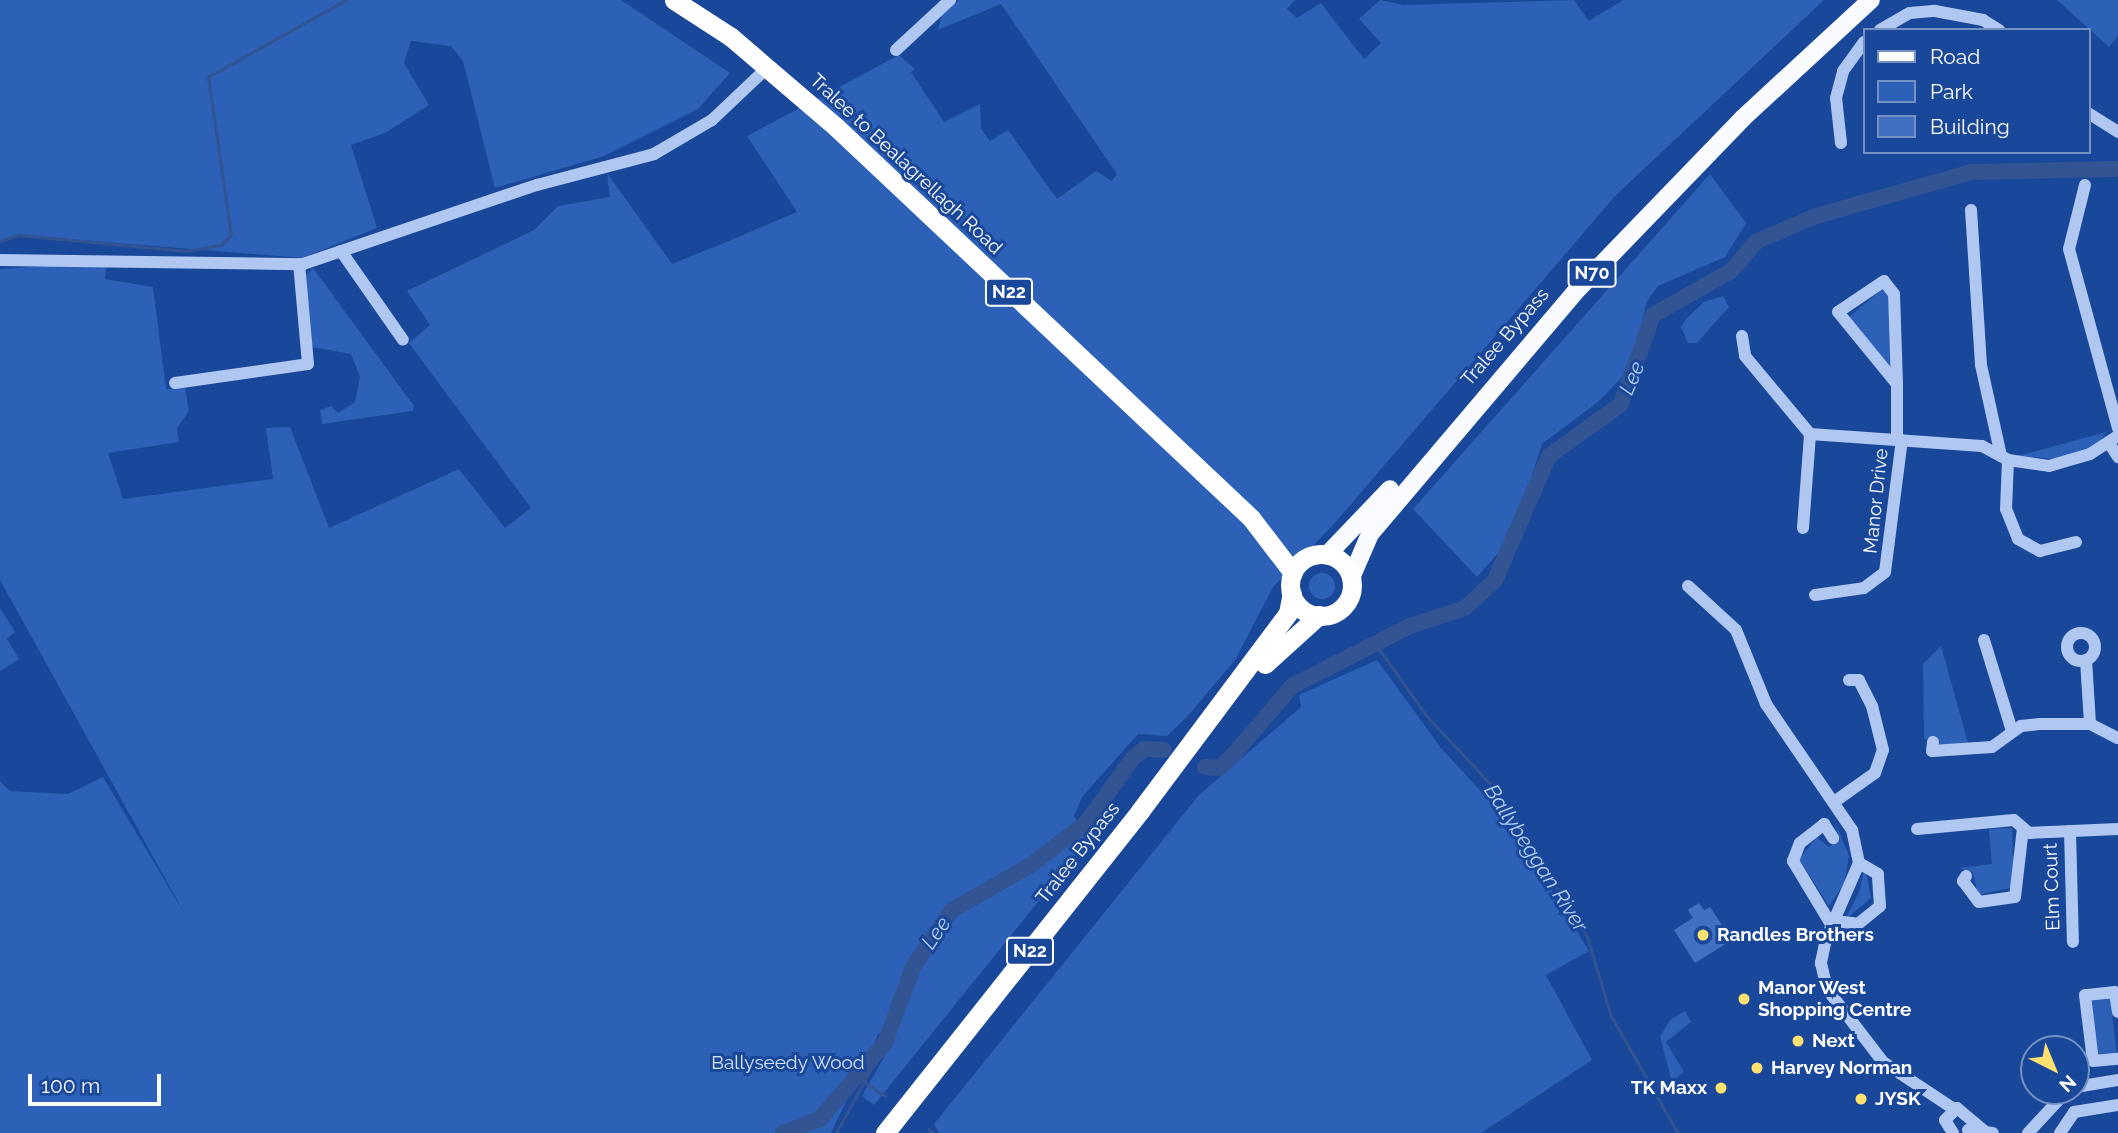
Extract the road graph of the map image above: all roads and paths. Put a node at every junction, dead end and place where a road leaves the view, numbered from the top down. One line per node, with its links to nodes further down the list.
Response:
1 (674, 0): 9 (highway, Tralee to Bealagrellagh Road / N22)
2 (950, 0): 8 (street)
3 (1853, 0): 31 (main road, Tralee Bypass / N70)
4 (1871, 0): 33 (main road, Tralee Bypass / N70)
5 (1884, 28): 6 (street)
6 (1992, 28)
7 (1862, 45): 12 (street)
8 (896, 50)
9 (768, 67): 15 (street); 28 (highway, Tralee to Bealagrellagh Road / N22)
10 (2090, 114): 11 (street)
11 (2118, 132)
12 (1841, 143)
13 (2085, 185): 22 (street)
14 (1971, 210): 27 (street)
15 (341, 251): 17 (street); 19 (street)
16 (0, 260): 17 (street)
17 (299, 264): 20 (street)
18 (1742, 336): 23 (street)
19 (403, 340)
20 (175, 383)
21 (1897, 384): 21 (street, Manor Drive); 24 (street, Manor Drive)
22 (2118, 428)
23 (1810, 434): 24 (street); 29 (street)
24 (1899, 440): 27 (street); 36 (street, Manor Drive)
25 (2113, 440): 26 (street); 27 (street)
26 (2118, 457)
27 (2004, 458): 30 (street)
28 (1251, 518): 31 (highway, Tralee to Bealagrellagh Road / N22); 32 (highway, Tralee to Bealagrellagh Road / N22)
29 (1803, 528)
30 (2076, 542)
31 (1318, 556): 32 (highway); 33 (highway, N22)
32 (1293, 573): 35 (highway, N22)
33 (1351, 578): 37 (highway, N22)
34 (1688, 586): 47 (street)
35 (1292, 593): 37 (highway); 45 (highway, Tralee Bypass / N22)
36 (1815, 595)
37 (1319, 615): 45 (highway, Tralee Bypass / N22)
38 (1984, 640): 42 (street)
39 (2086, 660): 41 (street)
40 (1849, 680): 47 (street)
41 (2090, 724): 42 (street); 43 (street)
42 (2012, 732): 44 (street)
43 (2118, 738)
44 (1933, 743)
45 (1193, 747): 46 (highway, Tralee Bypass / N22)
46 (1176, 770): 66 (highway, Tralee Bypass / N22); 67 (highway, Tralee Bypass / N22)
47 (1834, 802): 53 (street)
48 (2023, 828): 49 (street); 51 (street); 54 (street)
49 (1917, 829)
50 (2118, 829): 51 (street)
51 (2070, 831): 56 (street, Elm Court)
52 (1833, 838): 55 (street)
53 (1859, 863): 55 (street); 55 (street)
54 (1966, 876)
55 (1833, 923): 63 (street)
56 (2073, 942)
57 (2118, 1012): 58 (street)
58 (2118, 1059)
59 (2118, 1080): 60 (street)
60 (2090, 1085)
61 (2054, 1105): 69 (street)
62 (2118, 1105): 70 (street)
63 (1950, 1115): 64 (street); 68 (street)
64 (1968, 1128): 65 (street)
65 (1989, 1132)
66 (885, 1133)
67 (898, 1133)
68 (1953, 1133)
69 (2028, 1133)
70 (2060, 1133)

